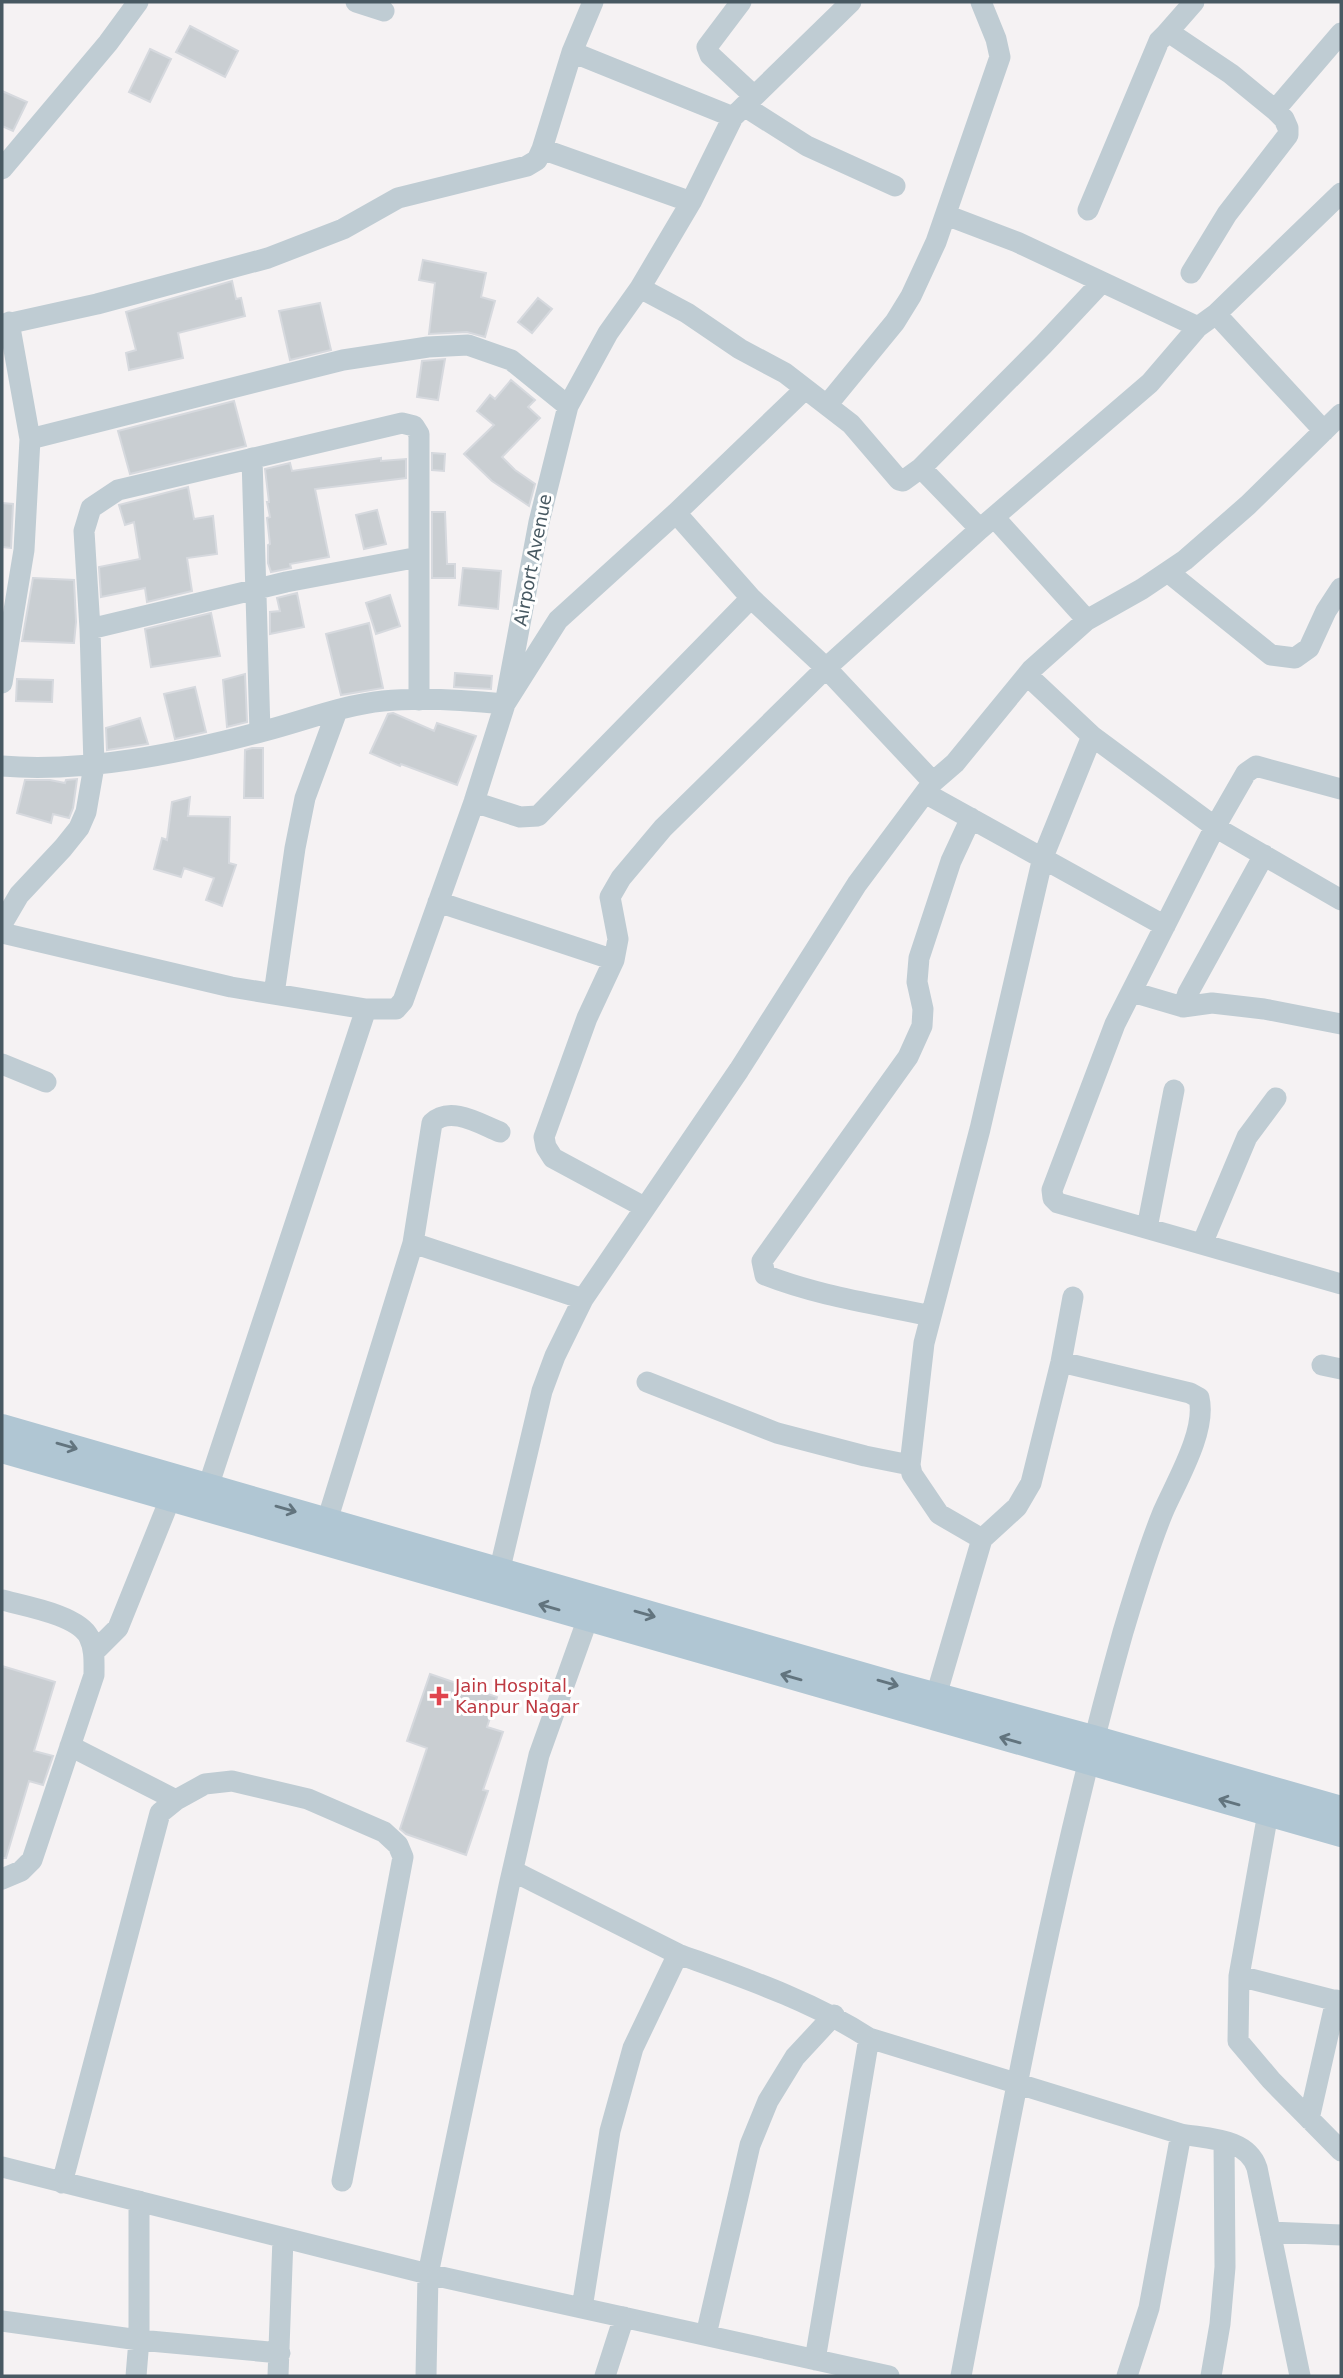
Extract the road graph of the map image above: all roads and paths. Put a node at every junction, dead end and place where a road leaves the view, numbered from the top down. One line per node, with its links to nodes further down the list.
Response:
1 (138, 2): 15 (street)
2 (356, 2): 8 (street)
3 (593, 2): 11 (street)
4 (741, 2): 12 (street)
5 (851, 2): 12 (street, Airport Avenue)
6 (981, 2): 20 (street)
7 (1194, 2): 10 (street)
8 (384, 11)
9 (1341, 33): 13 (street)
10 (1166, 34): 13 (street); 19 (street)
11 (572, 52): 12 (street); 14 (street)
12 (744, 106): 16 (street); 18 (street, Airport Avenue)
13 (1275, 110): 21 (street)
14 (542, 149): 18 (street); 25 (street)
15 (2, 169)
16 (895, 186)
17 (1341, 193): 24 (street)
18 (691, 202): 23 (street, Airport Avenue)
19 (1088, 210)
20 (946, 215): 22 (street); 28 (street)
21 (1191, 273)
22 (1101, 283): 26 (street); 34 (street)
23 (640, 288): 27 (street); 29 (street, Airport Avenue)
24 (1216, 314): 26 (street); 31 (street)
25 (5, 323): 32 (street)
26 (1198, 327): 36 (street)
27 (804, 390): 28 (street); 35 (street)
28 (827, 405): 34 (street)
29 (568, 406): 32 (street); 48 (street, Airport Avenue)
30 (1341, 414): 31 (street)
31 (1324, 431): 38 (street)
32 (30, 439): 46 (street)
33 (252, 458): 37 (street); 40 (street); 43 (street)
34 (921, 468): 36 (street)
35 (676, 513): 41 (street); 48 (street)
36 (987, 523): 42 (street); 44 (street)
37 (419, 556): 40 (street); 47 (street)
38 (1168, 572): 39 (street); 42 (street)
39 (1341, 588)
40 (256, 590): 43 (street); 50 (street)
41 (751, 598): 44 (street); 56 (street)
42 (1087, 620): 45 (street)
43 (90, 629): 53 (street)
44 (826, 668): 54 (street); 66 (street)
45 (1027, 675): 51 (street); 54 (street)
46 (2, 683)
47 (419, 700): 48 (street); 49 (street)
48 (505, 704): 56 (street)
49 (337, 711): 50 (street); 68 (street)
50 (260, 732): 53 (street)
51 (1092, 737): 58 (street); 60 (street)
52 (2, 766): 53 (street)
53 (94, 766): 63 (street)
54 (929, 787): 57 (street); 77 (street)
55 (1341, 789): 58 (street)
56 (474, 802): 62 (street)
57 (971, 818): 60 (street); 84 (street)
58 (1216, 827): 59 (street); 64 (street)
59 (1264, 855): 61 (street); 69 (street)
60 (1043, 857): 64 (street); 84 (street)
61 (1341, 900)
62 (438, 902): 66 (street); 70 (street)
63 (2, 924)
64 (1165, 926): 67 (street)
65 (2, 933): 68 (street)
66 (614, 960): 77 (street)
67 (1132, 992): 69 (street); 78 (street)
68 (274, 994): 70 (street)
69 (1183, 1007): 71 (street)
70 (366, 1009): 90 (street)
71 (1341, 1024)
72 (2, 1064): 73 (street)
73 (46, 1083)
74 (1174, 1090): 78 (street)
75 (1276, 1098): 80 (street)
76 (500, 1132): 79 (street)
77 (644, 1206): 83 (street)
78 (1147, 1228): 80 (street)
79 (413, 1243): 83 (street); 92 (street)
80 (1202, 1244): 81 (street)
81 (1341, 1284)
82 (1073, 1297): 85 (street)
83 (583, 1298): 94 (street)
84 (931, 1316): 89 (street)
85 (1061, 1362): 93 (street); 100 (street)
86 (647, 1382): 89 (street)
87 (2, 1427): 90 (main road, one-way to 90)
88 (2, 1450): 91 (main road)
89 (910, 1465): 93 (street)
90 (208, 1487): 92 (main road, one-way to 92)
91 (170, 1499): 94 (main road); 97 (street)
92 (327, 1521): 94 (main road)
93 (982, 1539): 98 (street)
94 (497, 1581): 96 (main road)
95 (2, 1600): 97 (street)
96 (592, 1608): 98 (main road, one-way to 98); 100 (main road, one-way to 96); 105 (street)
97 (94, 1652): 99 (street)
98 (936, 1696): 100 (main road)
99 (70, 1746): 101 (street); 106 (street)
100 (1091, 1750): 102 (main road); 103 (main road, one-way to 100); 112 (street)
101 (176, 1800): 118 (street); 119 (street)
102 (1341, 1809)
103 (1268, 1813): 104 (main road); 108 (street)
104 (1341, 1834)
105 (513, 1871): 107 (street); 124 (street)
106 (2, 1879)
107 (678, 1954): 110 (street); 125 (street)
108 (1239, 1976): 109 (street); 113 (street)
109 (1338, 2001): 113 (street)
110 (834, 2015): 111 (street); 128 (street)
111 (869, 2038): 112 (street); 131 (street)
112 (1016, 2085): 114 (street); 137 (street)
113 (1309, 2119): 116 (street)
114 (1181, 2134): 115 (street); 138 (street)
115 (1224, 2142): 121 (street); 139 (street)
116 (1341, 2151)
117 (2, 2167): 119 (street)
118 (342, 2181)
119 (62, 2183): 120 (street)
120 (139, 2202): 123 (street); 129 (street)
121 (1270, 2232): 122 (street); 140 (street)
122 (1341, 2235)
123 (283, 2238): 124 (street); 130 (street)
124 (428, 2274): 125 (street); 134 (street)
125 (582, 2308): 126 (street)
126 (624, 2317): 128 (street); 135 (street)
127 (2, 2321): 129 (street)
128 (706, 2335): 131 (street)
129 (139, 2340): 130 (street); 132 (street)
130 (279, 2353): 133 (street)
131 (815, 2360): 136 (street)
132 (136, 2376)
133 (278, 2376)
134 (426, 2376)
135 (605, 2376)
136 (889, 2376)
137 (961, 2376)
138 (1127, 2376)
139 (1211, 2376)
140 (1300, 2376)

